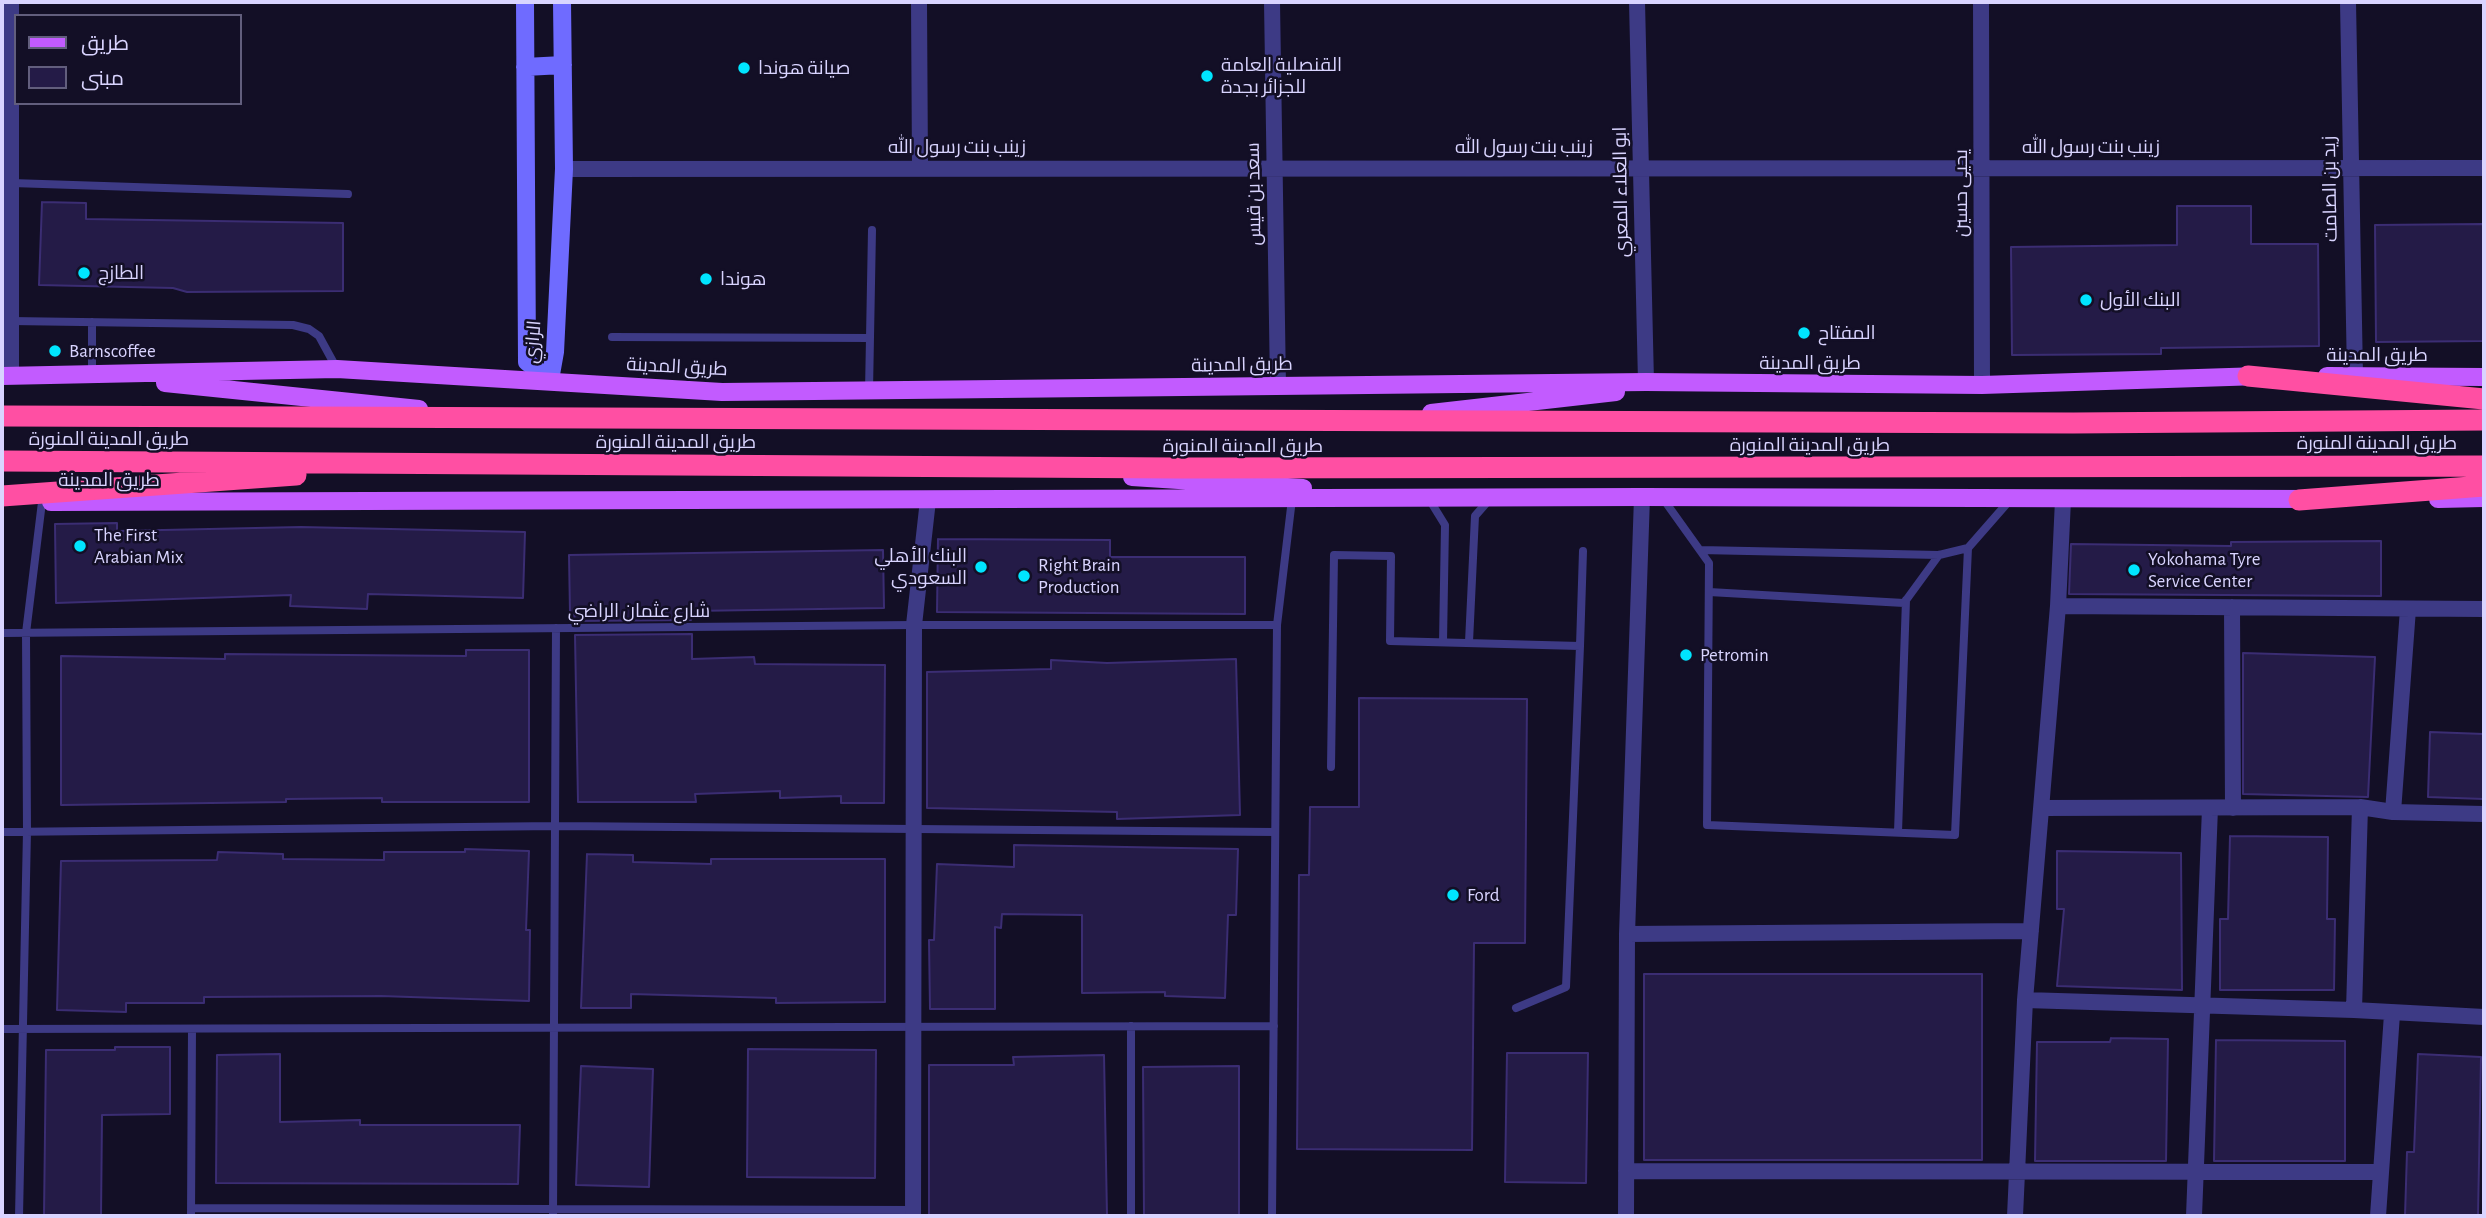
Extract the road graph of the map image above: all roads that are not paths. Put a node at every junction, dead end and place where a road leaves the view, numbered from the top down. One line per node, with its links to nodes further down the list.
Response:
1 (11, 2): 18 (street)
2 (525, 2): 10 (street, الرازي)
3 (562, 2): 9 (street, الرازي)
4 (919, 2): 11 (street)
5 (1272, 2): 17 (street, سعد بن قيس)
6 (1637, 2): 12 (street, ابو العلاء المعري)
7 (1981, 2): 13 (street, يحيى حسين)
8 (2348, 2): 14 (street, زيد بن الصامت)
9 (563, 65): 10 (street); 16 (street, الرازي)
10 (526, 67): 31 (street, الرازي)
11 (920, 168): 16 (street, زينب بنت رسول الله); 17 (street, زينب بنت رسول الله)
12 (1641, 168): 13 (street, زينب بنت رسول الله); 17 (street, زينب بنت رسول الله); 32 (street, ابو العلاء المعري)
13 (1982, 168): 14 (street, زينب بنت رسول الله); 34 (street, يحيى حسين)
14 (2350, 168): 15 (street, زينب بنت رسول الله); 27 (street, زيد بن الصامت)
15 (2484, 168)
16 (565, 169): 31 (street, الرازي)
17 (1274, 169): 35 (street, سعد بن قيس)
18 (7, 183): 19 (lane); 21 (street)
19 (348, 194)
20 (872, 230): 24 (lane)
21 (11, 321): 22 (lane); 28 (street)
22 (92, 322): 25 (lane); 26 (lane)
23 (612, 337): 24 (lane)
24 (870, 338): 36 (lane)
25 (337, 369): 26 (main road, طريق المدينة); 31 (main road, طريق المدينة)
26 (92, 375): 28 (main road, طريق المدينة); 39 (main road)
27 (2355, 375): 29 (main road, طريق المدينة); 30 (main road, طريق المدينة)
28 (6, 376)
29 (2248, 376): 34 (main road, طريق المدينة); 37 (highway)
30 (2484, 377)
31 (550, 380): 36 (main road, طريق المدينة)
32 (1646, 382): 33 (main road, طريق المدينة); 35 (main road, طريق المدينة)
33 (1696, 383): 34 (main road, طريق المدينة); 40 (main road)
34 (1982, 385)
35 (1278, 386): 36 (main road, طريق المدينة)
36 (869, 391)
37 (2484, 399)
38 (2, 416): 39 (highway, طريق المدينة المنورة)
39 (488, 416): 40 (highway, طريق المدينة المنورة)
40 (1376, 419): 41 (highway, طريق المدينة المنورة)
41 (2484, 420)
42 (2, 461): 43 (highway, طريق المدينة المنورة)
43 (474, 464): 45 (highway, طريق المدينة المنورة); 47 (highway)
44 (2484, 466): 45 (highway, طريق المدينة المنورة)
45 (989, 468): 53 (main road)
46 (2484, 486): 57 (highway)
47 (2, 496)
48 (1643, 497): 49 (main road, طريق المدينة); 53 (main road, طريق المدينة); 92 (street)
49 (1662, 497): 55 (main road, طريق المدينة); 61 (lane)
50 (2484, 498): 57 (main road, طريق المدينة)
51 (1292, 499): 52 (main road, طريق المدينة); 54 (main road, طريق المدينة); 71 (lane)
52 (1429, 499): 53 (main road, طريق المدينة); 75 (lane)
53 (1486, 499): 76 (lane)
54 (928, 500): 59 (main road, طريق المدينة); 70 (street)
55 (2010, 500): 56 (main road, طريق المدينة); 60 (lane)
56 (2063, 500): 57 (main road, طريق المدينة); 66 (street)
57 (2299, 500)
58 (2, 502): 59 (main road, طريق المدينة)
59 (43, 502): 73 (lane)
60 (1968, 548): 63 (lane); 90 (lane)
61 (1700, 550): 63 (lane); 64 (lane)
62 (1583, 551): 77 (lane)
63 (1940, 555): 65 (lane)
64 (1709, 592): 65 (lane); 90 (lane)
65 (1906, 600): 90 (lane)
66 (2059, 606): 67 (street); 82 (street)
67 (2232, 607): 68 (street); 80 (street)
68 (2409, 609): 69 (street); 83 (street)
69 (2484, 609)
70 (914, 625): 71 (lane, شارع عثمان الراضي); 72 (lane, شارع عثمان الراضي); 86 (street)
71 (1277, 625): 89 (lane)
72 (556, 628): 73 (lane, شارع عثمان الراضي); 85 (lane)
73 (26, 632): 74 (lane, شارع عثمان الراضي); 87 (lane)
74 (2, 633)
75 (1443, 642): 76 (lane); 78 (lane)
76 (1469, 642): 77 (lane)
77 (1580, 646): 95 (lane)
78 (1331, 767)
79 (2210, 807): 80 (street); 82 (street); 94 (street)
80 (2233, 807): 81 (street)
81 (2360, 807): 83 (street); 96 (street)
82 (2042, 808): 91 (street)
83 (2393, 812): 84 (street)
84 (2484, 814)
85 (557, 826): 86 (lane); 87 (lane); 102 (lane)
86 (914, 830): 89 (lane); 101 (street)
87 (27, 831): 88 (lane); 105 (lane)
88 (2, 832)
89 (1275, 832): 100 (lane)
90 (1898, 832)
91 (2031, 931): 92 (street); 93 (street)
92 (1627, 934): 106 (street)
93 (2025, 1000): 94 (street); 109 (street)
94 (2204, 1006): 96 (street); 108 (street)
95 (1516, 1008)
96 (2354, 1010): 97 (street)
97 (2392, 1014): 98 (street); 107 (street)
98 (2484, 1017)
99 (1131, 1026): 100 (lane); 101 (lane); 115 (lane)
100 (1274, 1026): 116 (lane)
101 (914, 1027): 102 (lane); 113 (street)
102 (555, 1028): 103 (lane); 111 (lane)
103 (192, 1029): 105 (lane); 110 (lane)
104 (2, 1030): 105 (lane)
105 (24, 1030): 114 (lane)
106 (1626, 1171): 109 (street); 117 (street)
107 (2381, 1172): 108 (street); 120 (street)
108 (2196, 1173): 109 (street); 119 (street)
109 (2017, 1174): 118 (street)
110 (191, 1212): 111 (lane)
111 (554, 1212): 112 (lane)
112 (735, 1213): 113 (lane)
113 (914, 1213)
114 (19, 1216)
115 (1131, 1216)
116 (1272, 1216)
117 (1626, 1216)
118 (2015, 1216)
119 (2194, 1216)
120 (2378, 1216)

